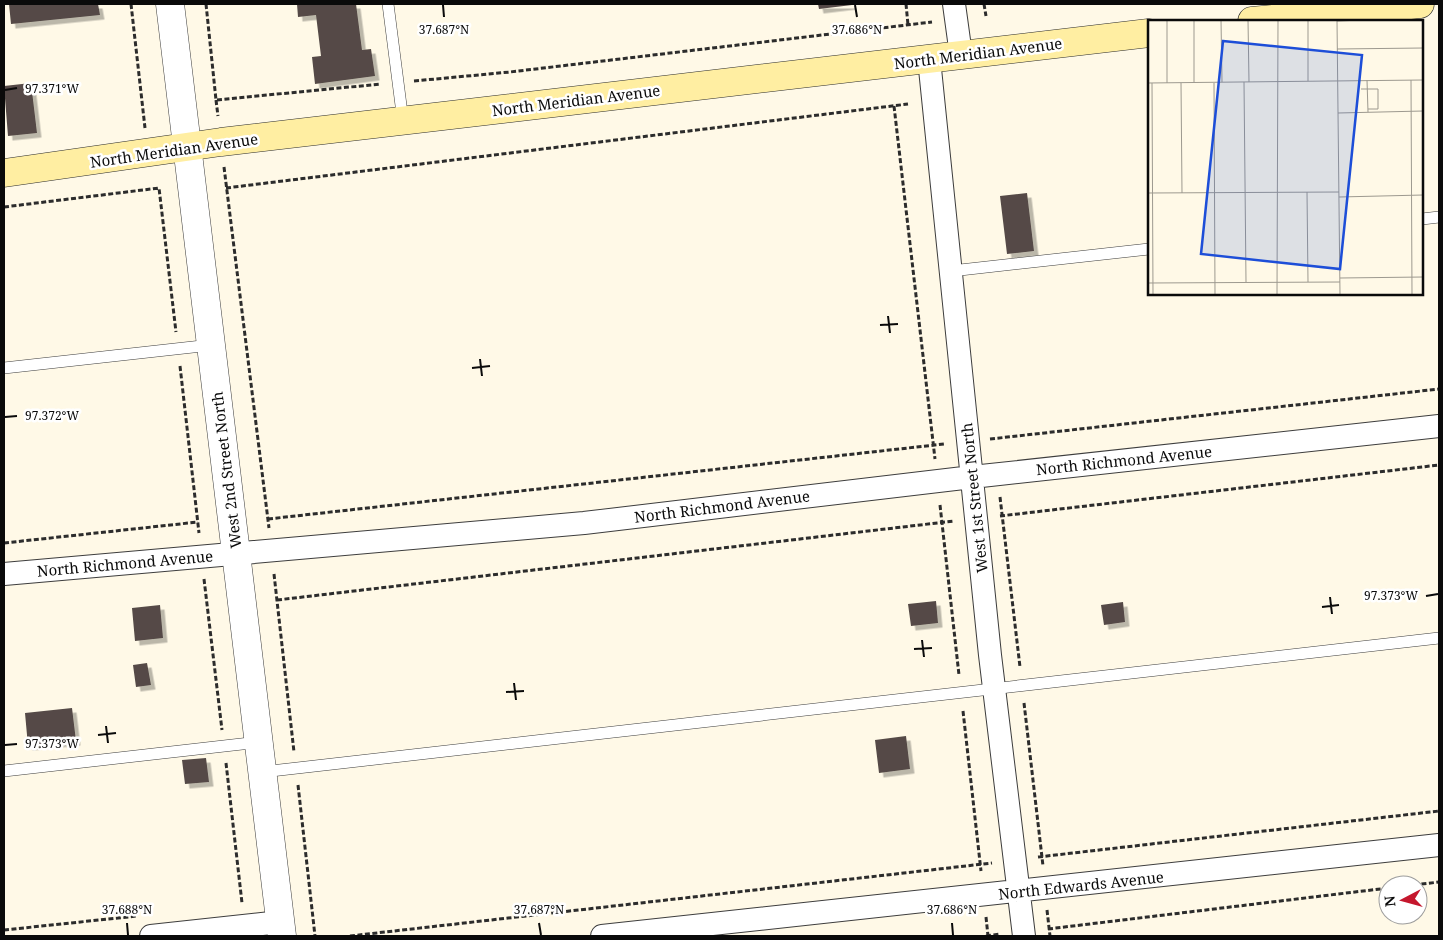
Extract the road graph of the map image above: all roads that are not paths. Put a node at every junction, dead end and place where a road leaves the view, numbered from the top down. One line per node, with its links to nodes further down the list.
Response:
1 (170, 4): 10 (street, West 2nd Street North)
2 (388, 4): 9 (lane)
3 (954, 4): 7 (street)
4 (1420, 4): 5 (main road)
5 (1262, 20)
6 (1148, 33): 7 (main road, North Meridian Avenue)
7 (961, 55): 8 (main road, North Meridian Avenue)
8 (929, 59): 9 (main road, North Meridian Avenue); 15 (street, West 1st Street North)
9 (403, 121): 10 (main road, North Meridian Avenue)
10 (187, 148): 11 (main road, North Meridian Avenue); 16 (street, West 2nd Street North)
11 (4, 173)
12 (1439, 217): 13 (lane)
13 (1423, 219)
14 (1148, 249): 15 (lane)
15 (951, 271): 19 (street, West 1st Street North)
16 (210, 345): 17 (lane); 20 (street, West 2nd Street North)
17 (4, 368)
18 (1439, 426): 19 (street, North Richmond Avenue)
19 (972, 477): 20 (street, North Richmond Avenue); 23 (street, West 1st Street North)
20 (236, 552): 21 (street, North Richmond Avenue); 24 (street, West 2nd Street North)
21 (4, 574)
22 (1439, 638): 23 (lane)
23 (994, 688): 26 (lane); 28 (street, West 1st Street North)
24 (258, 742): 25 (lane); 26 (street, West 2nd Street North)
25 (4, 772)
26 (262, 772): 29 (street, West 2nd Street North)
27 (1439, 846): 28 (street, North Edwards Avenue)
28 (1019, 892): 30 (street, West 1st Street North); 32 (street, North Edwards Avenue)
29 (281, 929): 31 (street)
30 (1023, 934)
31 (152, 936)
32 (602, 936)

